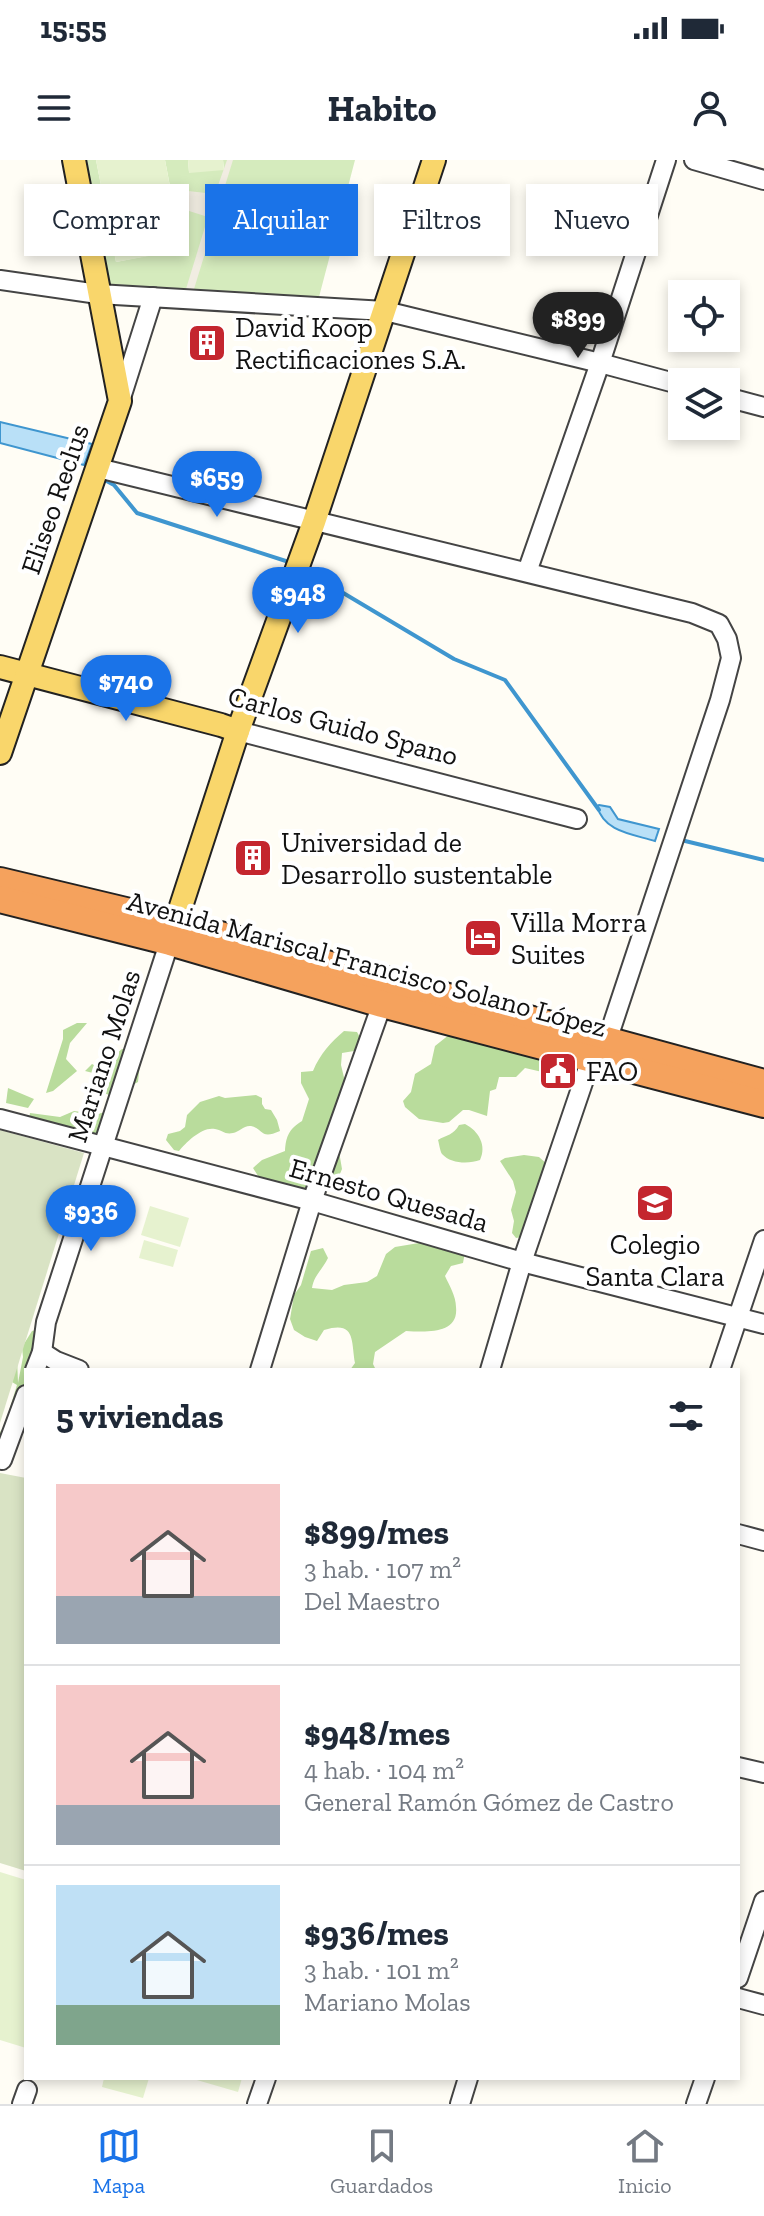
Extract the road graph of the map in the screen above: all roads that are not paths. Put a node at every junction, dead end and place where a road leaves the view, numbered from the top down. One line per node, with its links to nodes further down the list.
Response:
1 (74, 160): 7 (main road, Eliseo Reclus)
2 (434, 160): 9 (main road)
3 (666, 160): 10 (street)
4 (694, 160): 5 (street)
5 (764, 180)
6 (0, 280): 7 (street)
7 (98, 294): 8 (street); 12 (main road, Eliseo Reclus)
8 (153, 297): 9 (street); 12 (street, Eliseo Reclus)
9 (385, 311): 10 (street); 16 (main road)
10 (600, 363): 11 (street); 17 (street)
11 (668, 381)
12 (120, 401): 15 (main road, Eliseo Reclus)
13 (740, 401): 14 (street)
14 (764, 407)
15 (100, 463): 16 (street); 19 (main road, Eliseo Reclus)
16 (314, 522): 17 (street); 20 (main road)
17 (527, 572): 27 (street)
18 (0, 667): 19 (main road, Carlos Guido Spano)
19 (26, 674): 20 (main road, Carlos Guido Spano); 21 (main road, Eliseo Reclus)
20 (238, 731): 22 (street, Carlos Guido Spano); 25 (main road)
21 (0, 753)
22 (577, 819)
23 (0, 881): 25 (highway, Avenida Mariscal Francisco Solano López)
24 (0, 899): 25 (highway, Avenida Mariscal Francisco Solano López)
25 (173, 933): 26 (highway, Avenida Mariscal Francisco Solano López); 27 (highway, Avenida Mariscal Francisco Solano López); 31 (street, Mariano Molas)
26 (382, 1004): 27 (highway, Avenida Mariscal Francisco Solano López); 32 (street)
27 (599, 1050): 28 (highway, Avenida Mariscal Francisco Solano López); 29 (highway, Avenida Mariscal Francisco Solano López); 34 (street)
28 (764, 1083)
29 (764, 1104)
30 (0, 1119): 31 (street, Ernesto Quesada)
31 (103, 1147): 32 (street, Ernesto Quesada); 37 (street, Mariano Molas)
32 (312, 1201): 34 (street, Ernesto Quesada); 40 (street)
33 (764, 1240): 35 (street)
34 (522, 1262): 35 (street, Ernesto Quesada); 41 (street)
35 (738, 1317): 36 (street, Ernesto Quesada); 42 (street)
36 (764, 1324)
37 (42, 1352): 38 (street, Mariano Molas); 39 (street)
38 (36, 1368)
39 (74, 1368)
40 (261, 1368)
41 (491, 1368)
42 (721, 1368)
43 (24, 1400): 44 (street)
44 (2, 1460)
45 (740, 1535): 46 (street)
46 (764, 1541)
47 (740, 1767): 48 (street)
48 (764, 1773)
49 (764, 1901): 50 (street)
50 (740, 1972)
51 (740, 1999): 52 (street)
52 (764, 2005)
53 (266, 2080): 56 (street)
54 (467, 2080): 57 (street)
55 (704, 2080): 58 (street)
56 (264, 2103)
57 (460, 2104)
58 (696, 2104)

